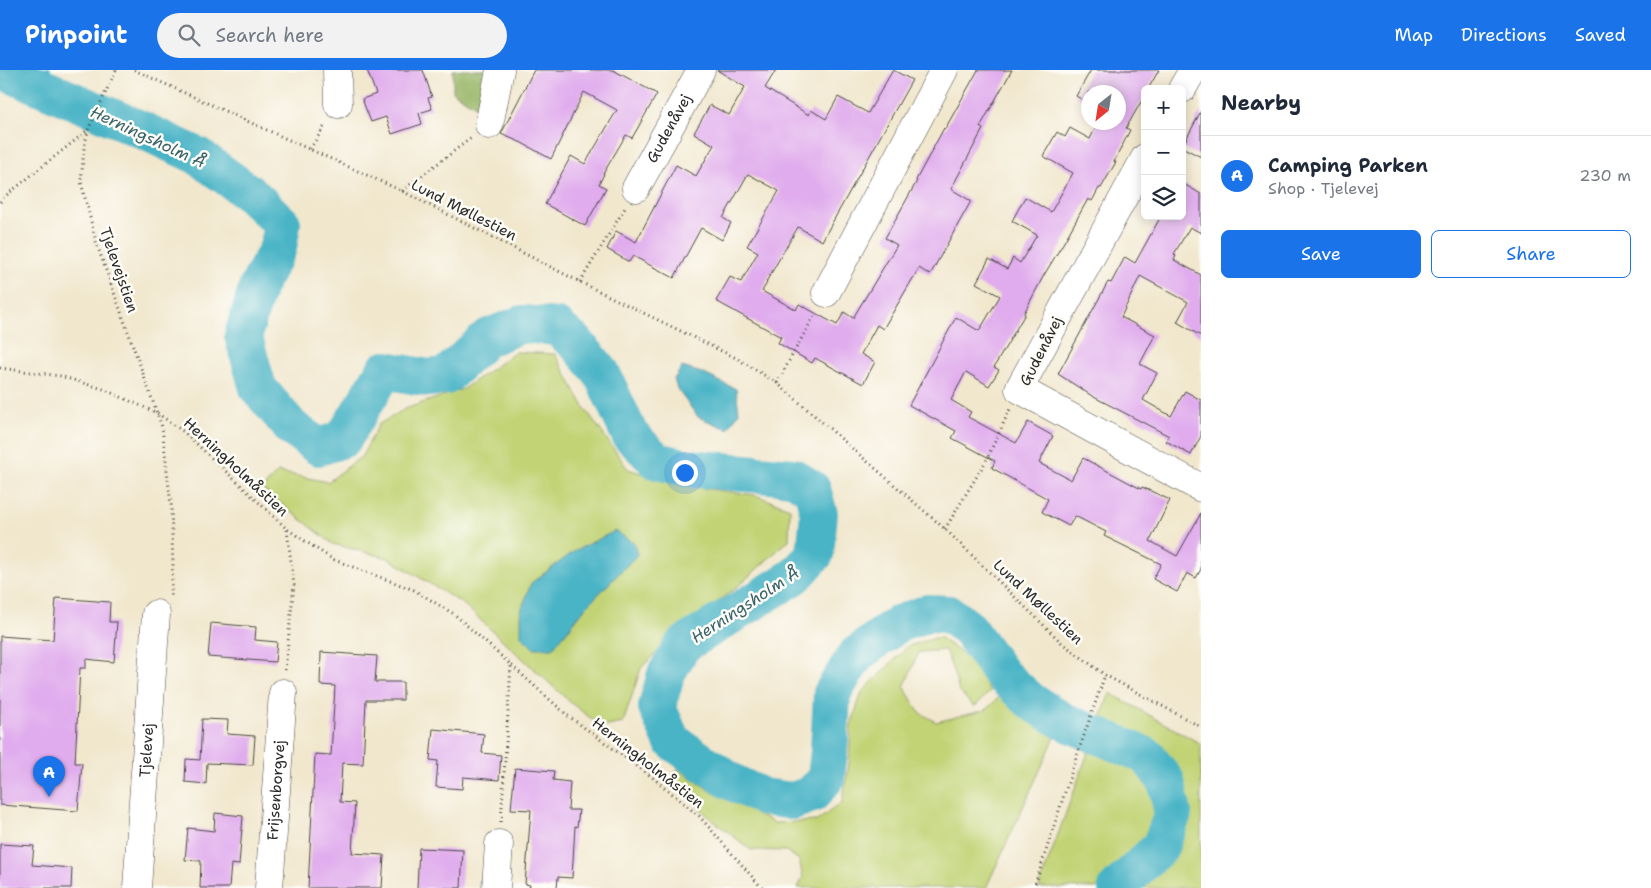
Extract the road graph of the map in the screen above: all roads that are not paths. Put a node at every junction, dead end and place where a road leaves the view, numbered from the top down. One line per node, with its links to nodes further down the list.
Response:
1 (337, 70): 7 (street)
2 (500, 70): 8 (street)
3 (701, 70): 10 (street, Gudenåvej)
4 (944, 70): 11 (street)
5 (1193, 70): 6 (street)
6 (1184, 85)
7 (338, 104)
8 (489, 125)
9 (1141, 165): 12 (street, Gudenåvej)
10 (636, 188)
11 (826, 293)
12 (1201, 488)
13 (156, 614): 16 (street, Tjelevej)
14 (283, 693): 17 (street, Frijsenborgvej)
15 (499, 844): 18 (street)
16 (137, 888)
17 (269, 888)
18 (496, 888)

